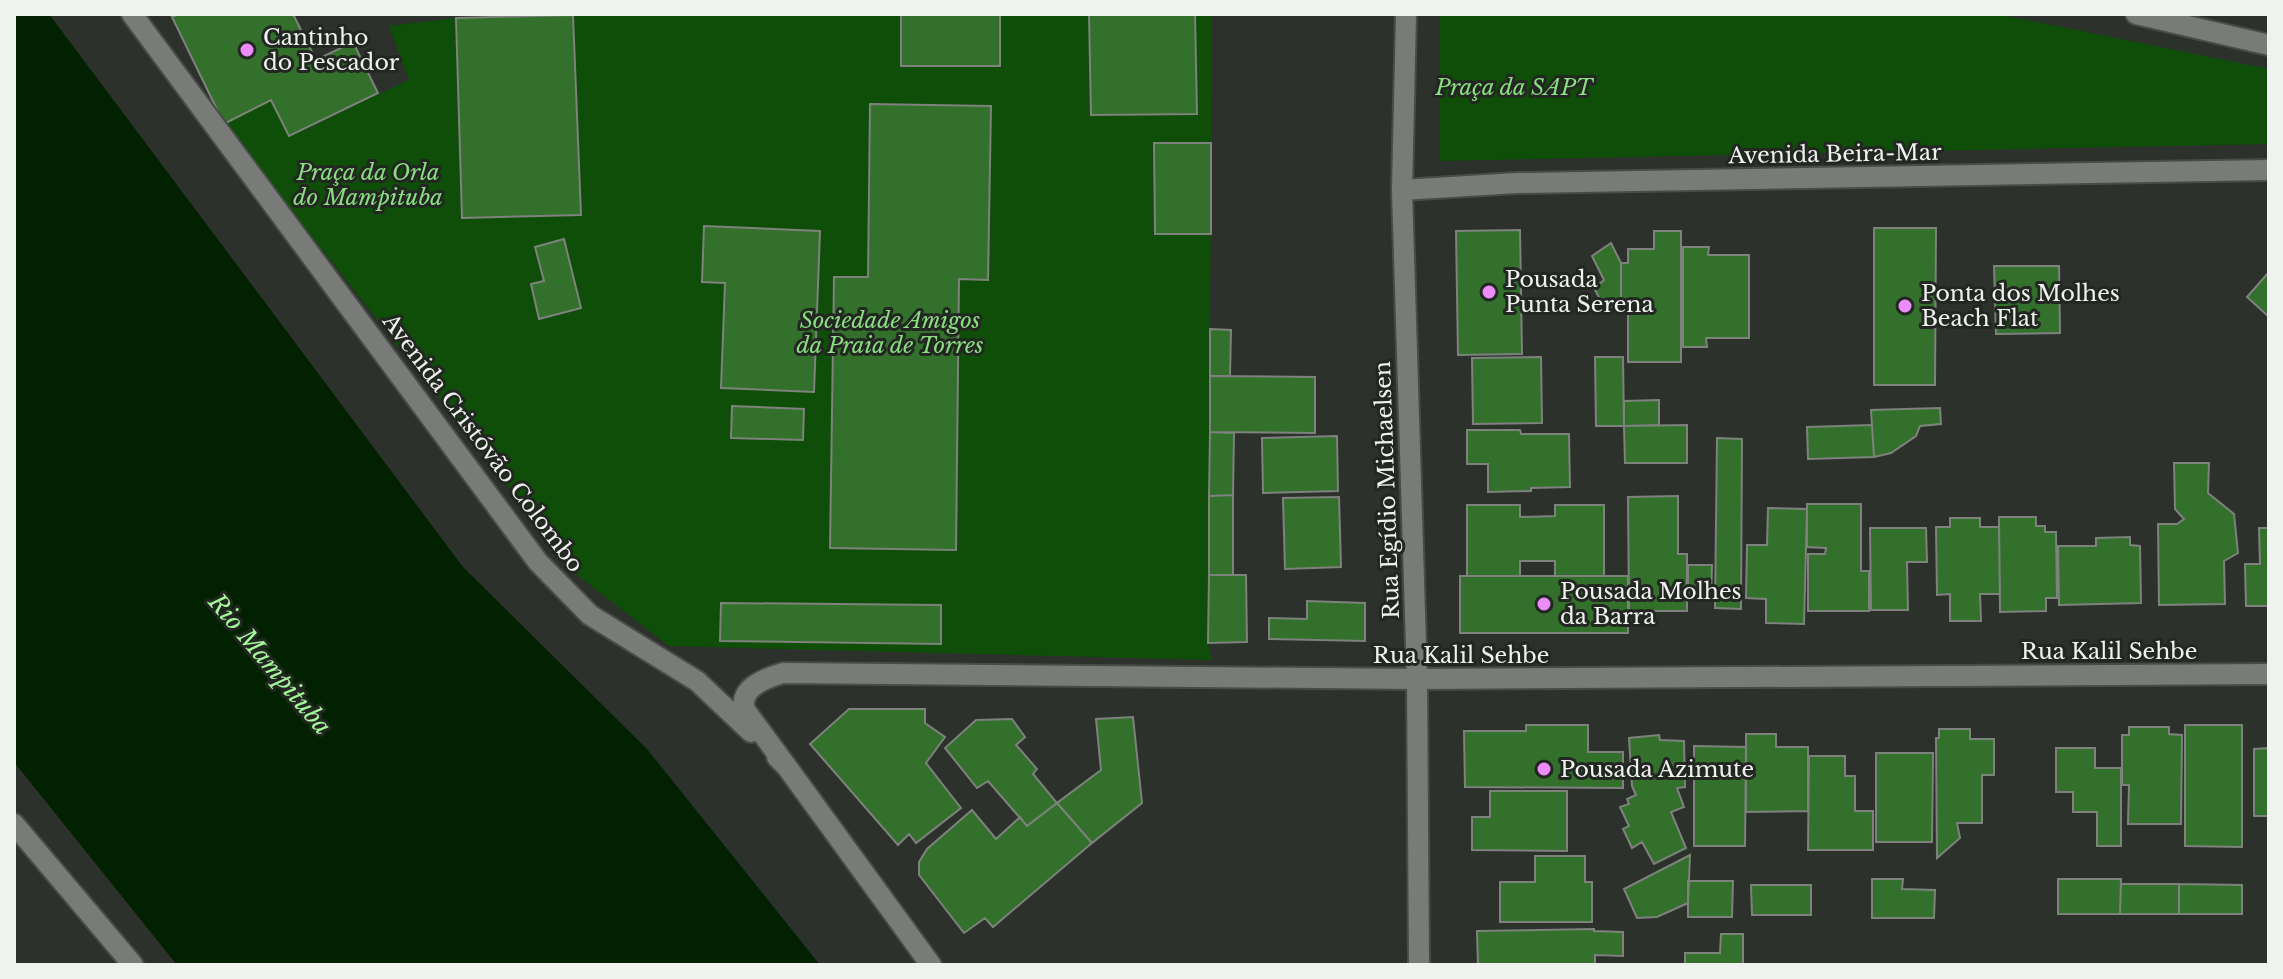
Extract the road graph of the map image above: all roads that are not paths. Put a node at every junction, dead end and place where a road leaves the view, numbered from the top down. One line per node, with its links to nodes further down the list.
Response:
1 (132, 14): 9 (street, Avenida Cristóvão Colombo)
2 (1406, 14): 6 (street, Rua Egídio Michaelsen)
3 (2136, 14): 4 (street)
4 (2269, 45)
5 (2269, 170): 6 (street, Avenida Beira-Mar)
6 (1402, 190): 8 (street, Rua Egídio Michaelsen)
7 (2269, 674): 8 (street, Rua Kalil Sehbe)
8 (1417, 679): 9 (street, Rua Kalil Sehbe); 13 (street, Rua Egídio Michaelsen)
9 (787, 767): 12 (street, Avenida Cristóvão Colombo)
10 (14, 824): 11 (street)
11 (133, 965)
12 (931, 965)
13 (1419, 965)

